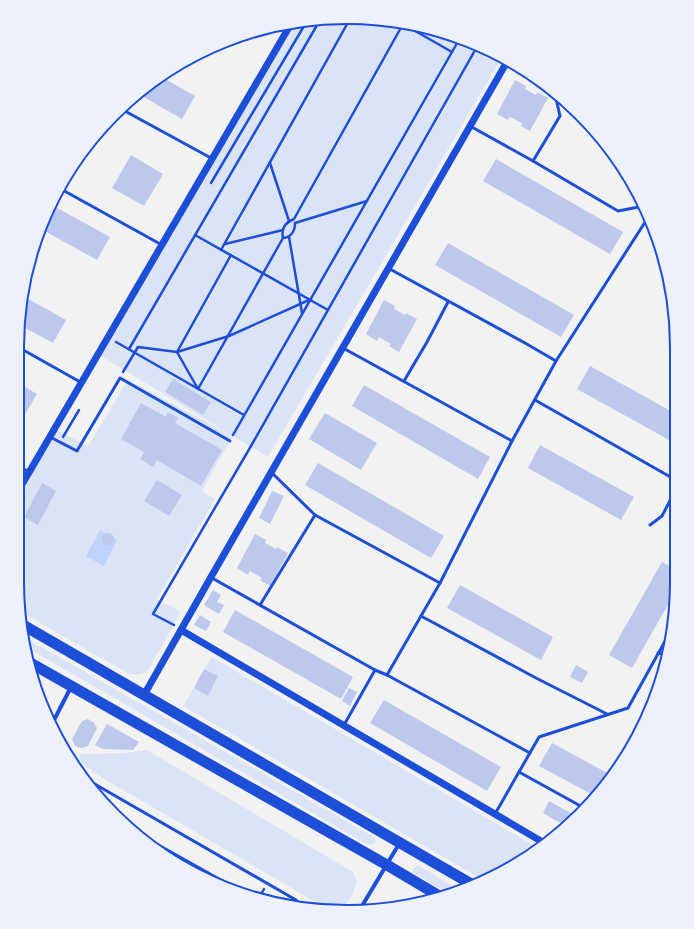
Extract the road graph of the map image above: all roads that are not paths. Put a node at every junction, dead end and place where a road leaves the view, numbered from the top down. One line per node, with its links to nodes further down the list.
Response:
1 (288, 29): 6 (street)
2 (505, 65): 5 (street)
3 (557, 101): 7 (lane)
4 (126, 112): 6 (lane)
5 (470, 126): 7 (lane); 12 (street)
6 (212, 159): 11 (street)
7 (533, 161): 9 (lane)
8 (64, 191): 11 (lane)
9 (638, 207)
10 (645, 223): 16 (lane)
11 (162, 245): 18 (street)
12 (388, 268): 13 (lane); 14 (street)
13 (448, 302): 16 (lane); 17 (lane)
14 (342, 348): 17 (lane); 25 (street)
15 (24, 350): 18 (lane)
16 (556, 361): 19 (lane)
17 (404, 380): 22 (lane)
18 (82, 382): 20 (street)
19 (535, 400): 22 (lane); 26 (lane)
20 (50, 437): 21 (lane); 24 (street)
21 (230, 440)
22 (512, 441): 32 (lane)
23 (24, 469): 24 (lane)
24 (29, 472): 27 (street)
25 (271, 472): 29 (lane); 31 (street)
26 (670, 476)
27 (24, 481)
28 (670, 501): 30 (lane)
29 (315, 515): 32 (lane); 33 (lane)
30 (650, 525)
31 (211, 577): 33 (lane); 36 (street)
32 (440, 583): 34 (lane)
33 (260, 605): 41 (lane)
34 (421, 616): 42 (lane); 45 (lane)
35 (28, 628): 44 (highway)
36 (181, 630): 44 (street); 47 (street)
37 (664, 642): 38 (lane)
38 (658, 653): 39 (lane); 45 (lane)
39 (662, 654)
40 (35, 665): 43 (highway)
41 (375, 670): 42 (lane); 47 (lane)
42 (387, 675): 48 (lane)
43 (72, 686): 46 (street); 55 (highway)
44 (144, 695): 54 (highway)
45 (608, 714): 48 (lane)
46 (55, 719)
47 (344, 725): 52 (street)
48 (530, 752): 49 (lane)
49 (519, 772): 51 (lane); 52 (lane)
50 (95, 784): 58 (lane)
51 (580, 805)
52 (495, 814): 53 (street)
53 (540, 841)
54 (400, 842): 55 (street); 56 (highway)
55 (387, 865): 57 (highway); 59 (street)
56 (468, 881)
57 (434, 893)
58 (296, 900)
59 (363, 904)

